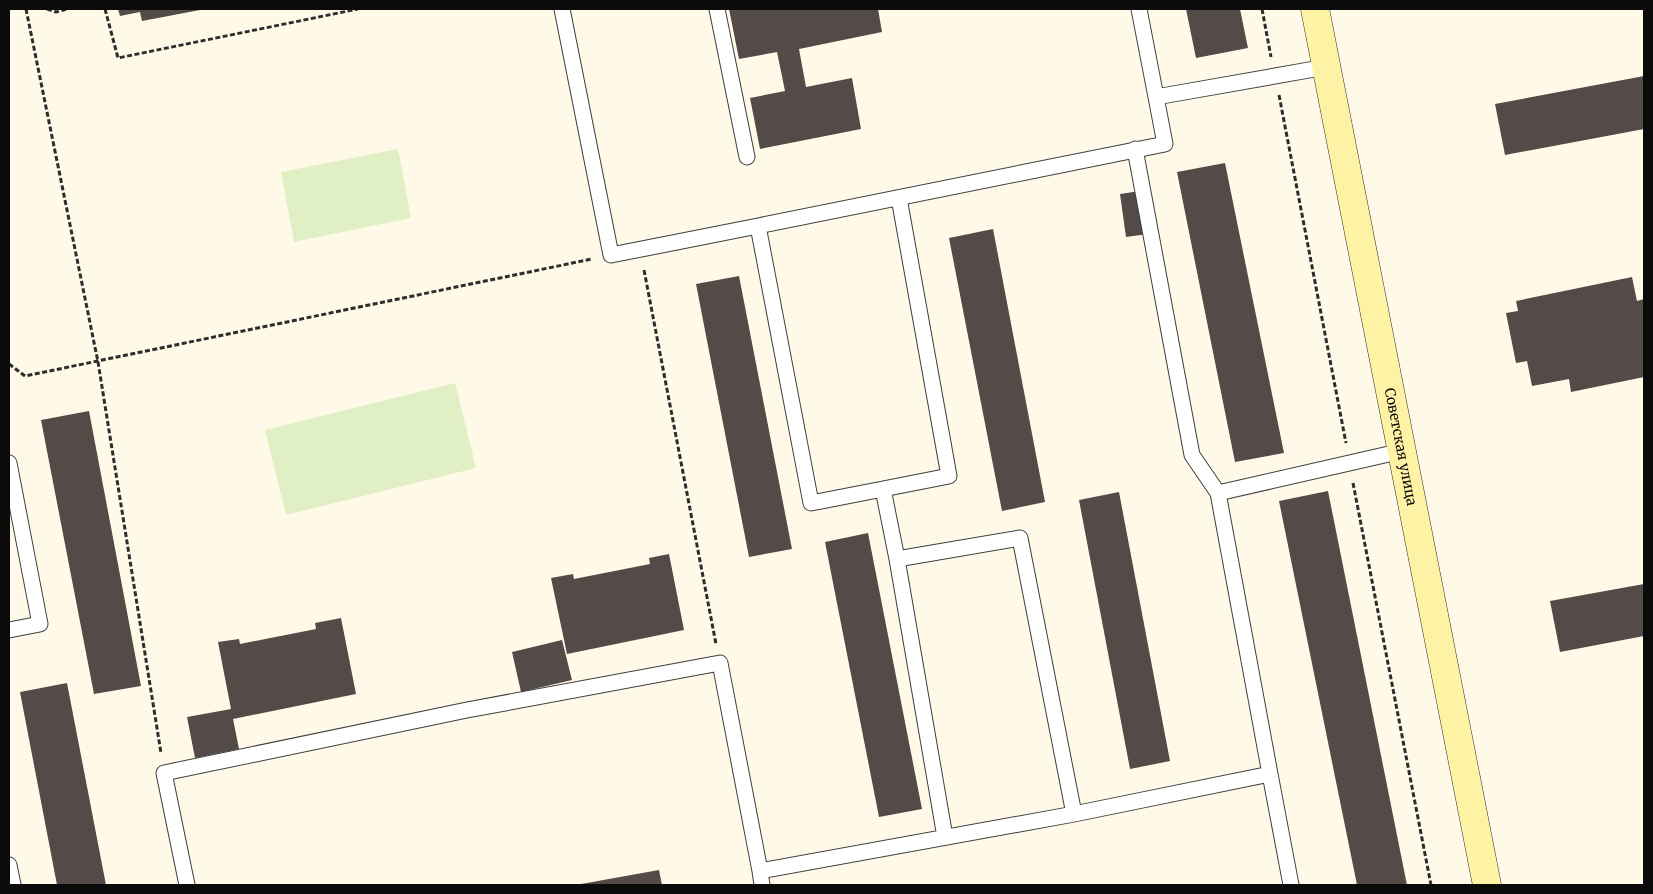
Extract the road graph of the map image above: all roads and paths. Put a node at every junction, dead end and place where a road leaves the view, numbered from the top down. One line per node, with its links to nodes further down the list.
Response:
1 (26, 9): 18 (path)
2 (47, 9): 3 (path)
3 (67, 9)
4 (105, 9): 5 (path)
5 (358, 9)
6 (562, 9): 17 (lane)
7 (717, 9): 13 (lane)
8 (1139, 9): 11 (lane)
9 (1314, 9): 10 (main road, Советская улица)
10 (1326, 67): 11 (lane); 20 (main road, Советская улица)
11 (1156, 97): 12 (lane)
12 (1135, 149): 14 (lane); 23 (lane)
13 (747, 157)
14 (899, 198): 15 (lane); 22 (lane)
15 (758, 226): 16 (lane); 22 (lane)
16 (640, 249): 17 (lane); 26 (path)
17 (610, 255): 18 (path)
18 (98, 362): 19 (path); 27 (path)
19 (9, 364)
20 (1402, 451): 23 (lane); 36 (main road, Советская улица)
21 (9, 463): 25 (lane)
22 (883, 489): 24 (lane)
23 (1218, 493): 28 (lane)
24 (897, 559): 29 (lane); 30 (lane)
25 (9, 630)
26 (720, 663): 27 (lane); 32 (lane)
27 (164, 773): 34 (lane)
28 (1270, 774): 29 (lane); 35 (lane)
29 (1074, 814): 30 (lane)
30 (945, 837): 32 (lane)
31 (9, 865): 33 (lane)
32 (761, 878)
33 (12, 885)
34 (187, 885)
35 (1291, 885)
36 (1488, 885)

